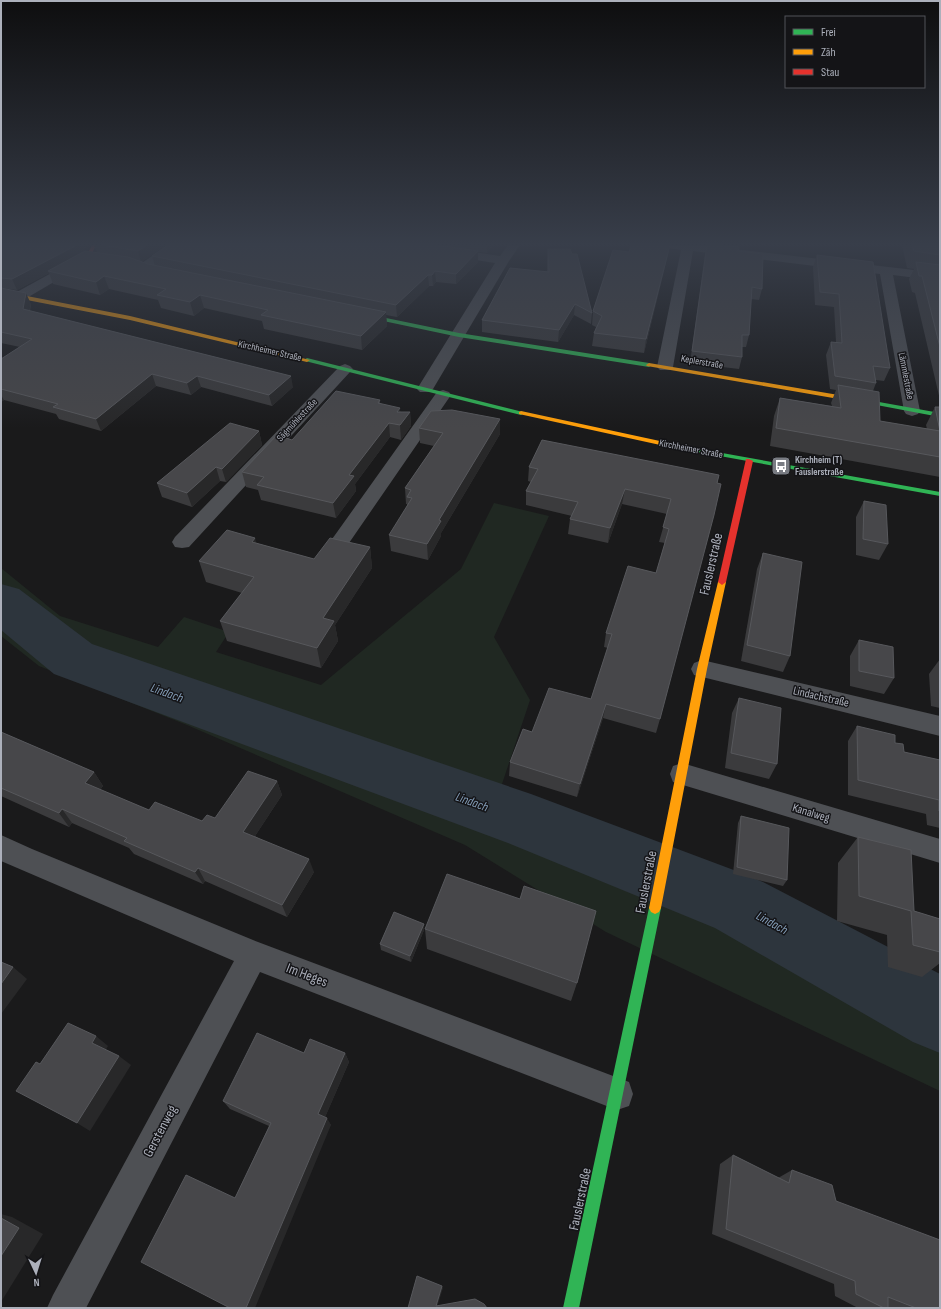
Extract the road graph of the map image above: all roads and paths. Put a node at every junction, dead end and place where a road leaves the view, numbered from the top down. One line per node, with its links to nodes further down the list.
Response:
1 (67, 306): 8 (street, Kirchheimer Straße)
2 (476, 306): 6 (street)
3 (677, 306): 7 (street)
4 (893, 306): 11 (street, Lämmlestraße)
5 (344, 311): 6 (street, Keplerstraße)
6 (459, 335): 7 (street, Keplerstraße); 9 (street)
7 (665, 366): 11 (street, Keplerstraße)
8 (345, 369): 9 (street, Kirchheimer Straße); 16 (street, Sägmühlestraße)
9 (425, 389): 10 (street, Kirchheimer Straße)
10 (443, 395): 13 (street, Kirchheimer Straße); 15 (street)
11 (912, 411): 12 (street, Keplerstraße)
12 (940, 415)
13 (749, 461): 14 (street, Kirchheimer Straße); 17 (street, Fauslerstraße)
14 (940, 494)
15 (342, 539)
16 (182, 542)
17 (702, 669): 18 (street, Lindachstraße); 19 (street, Fauslerstraße)
18 (940, 726)
19 (682, 774): 21 (street, Kanalweg); 23 (street, Fauslerstraße)
20 (1, 847): 22 (street, Im Heges)
21 (940, 851)
22 (253, 955): 23 (street, Im Heges); 24 (street, Gerstenweg)
23 (617, 1094): 25 (street, Fauslerstraße)
24 (66, 1308)
25 (571, 1308)

